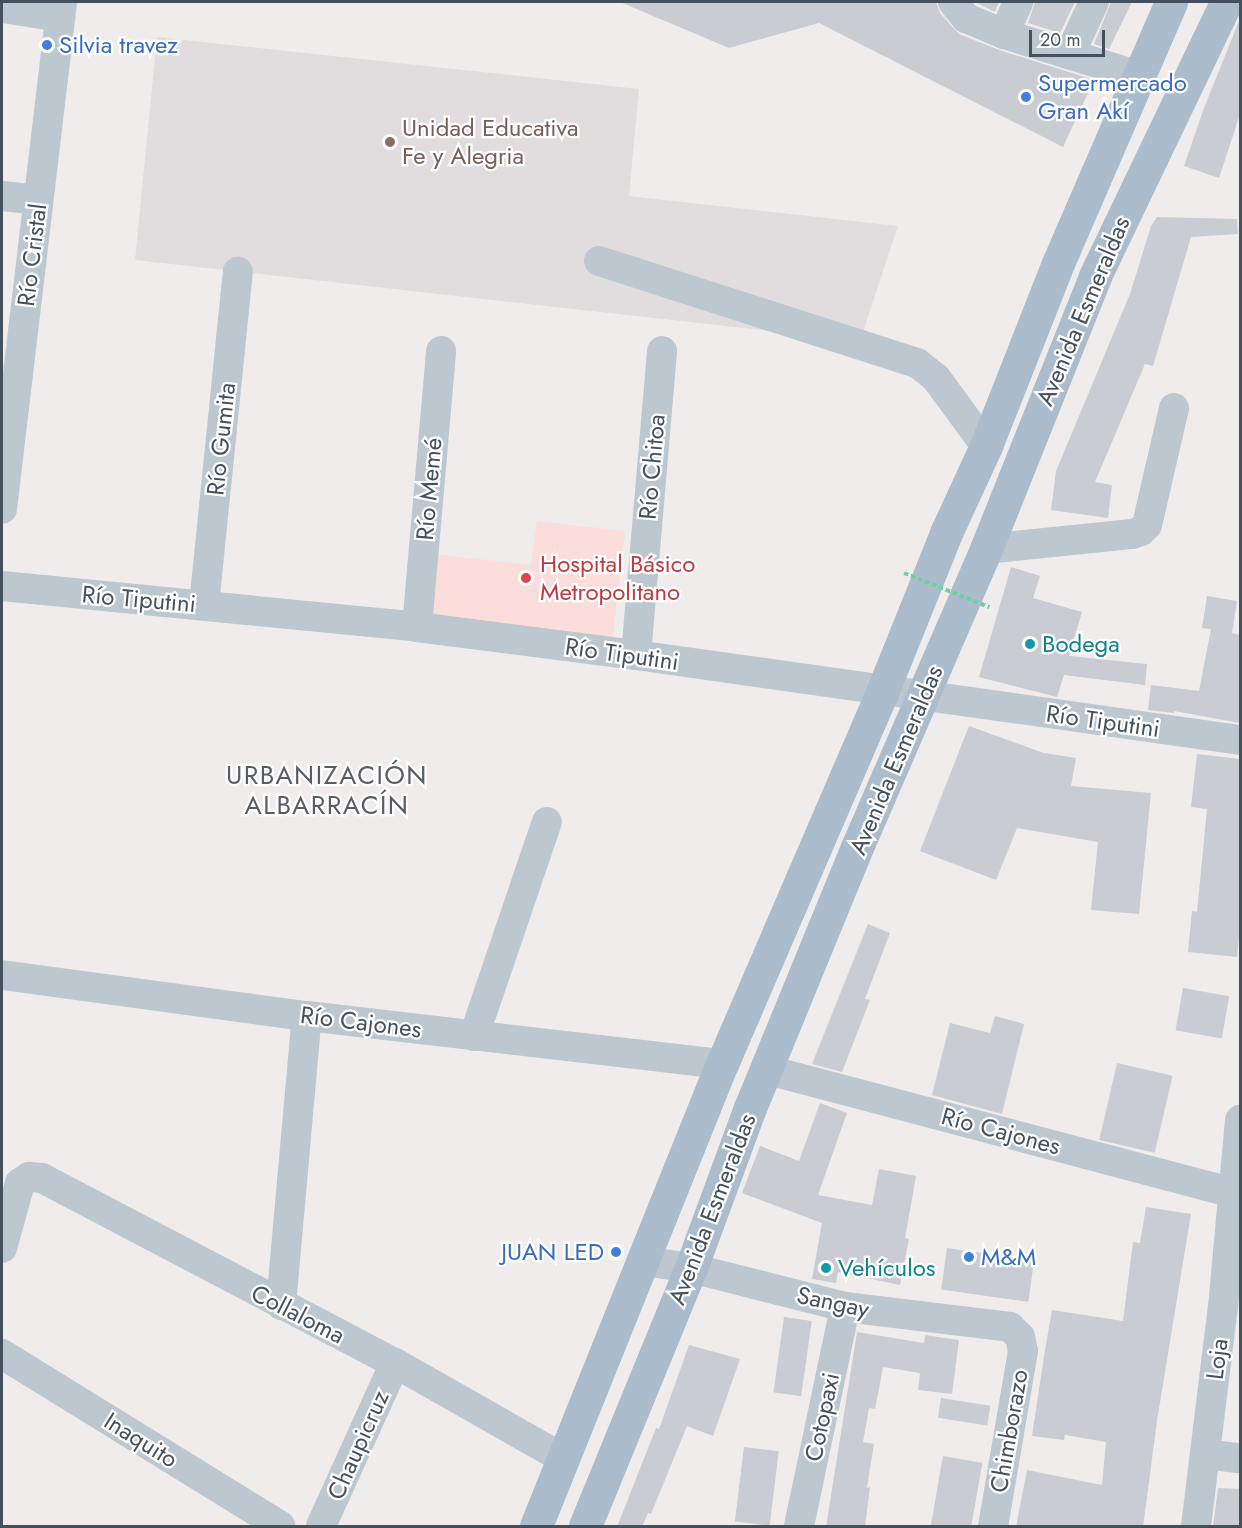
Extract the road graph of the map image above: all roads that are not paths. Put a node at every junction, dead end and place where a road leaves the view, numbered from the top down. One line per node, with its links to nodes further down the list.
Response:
1 (953, 2): 8 (street)
2 (1018, 2): 8 (street)
3 (1094, 2): 9 (street)
4 (1171, 2): 10 (main road, Avenida Esmeraldas)
5 (1226, 2): 16 (main road, Avenida Esmeraldas)
6 (2, 8): 7 (street)
7 (61, 9): 12 (street, Río Cristal)
8 (1004, 34): 9 (street)
9 (1070, 54): 10 (street)
10 (1139, 76): 14 (main road, Avenida Esmeraldas)
11 (2, 196): 12 (street)
12 (38, 200): 19 (street, Río Cristal)
13 (599, 261): 21 (street)
14 (1059, 261): 16 (main road); 21 (main road, Avenida Esmeraldas)
15 (238, 273): 25 (street, Río Gumita)
16 (1095, 276): 23 (main road, Avenida Esmeraldas)
17 (441, 351): 26 (street, Río Memé)
18 (663, 351): 27 (street, Río Chitoa)
19 (9, 389): 22 (street, Río Cristal)
20 (1174, 408): 23 (street)
21 (986, 446): 28 (main road, Avenida Esmeraldas)
22 (2, 509)
23 (986, 549): 29 (main road, Avenida Esmeraldas)
24 (2, 586): 25 (street, Río Tiputini)
25 (204, 605): 26 (street, Río Tiputini)
26 (417, 627): 27 (street, Río Tiputini)
27 (636, 655): 28 (street, Río Tiputini)
28 (883, 690): 29 (street, Río Tiputini); 35 (main road, Avenida Esmeraldas)
29 (924, 696): 30 (street, Río Tiputini); 36 (main road, Avenida Esmeraldas)
30 (1240, 740)
31 (547, 822): 34 (street)
32 (2, 975): 33 (street, Río Cajones)
33 (307, 1016): 34 (street, Río Cajones); 42 (street)
34 (474, 1036): 35 (street, Río Cajones)
35 (722, 1064): 40 (main road, Avenida Esmeraldas)
36 (768, 1070): 38 (street, Río Cajones); 41 (main road, Avenida Esmeraldas)
37 (1240, 1120): 38 (street, Loja)
38 (1234, 1193): 44 (street, Loja)
39 (2, 1248): 42 (street, Collaloma)
40 (644, 1261): 41 (street, Sangay); 50 (main road, Avenida Esmeraldas)
41 (691, 1268): 43 (street, Sangay); 54 (main road, Avenida Esmeraldas)
42 (280, 1305): 47 (street, Collaloma)
43 (845, 1307): 45 (street, Sangay); 55 (street, Cotopaxi)
44 (1232, 1308): 48 (street, Loja)
45 (1020, 1337): 56 (street, Chimborazo)
46 (2, 1354): 51 (street, Inaquito)
47 (395, 1363): 50 (street, Collaloma); 52 (street, Chaupicruz)
48 (1205, 1454): 49 (street); 57 (street, Loja)
49 (1240, 1458)
50 (564, 1459): 53 (main road, Avenida Esmeraldas)
51 (280, 1527)
52 (321, 1527)
53 (536, 1527)
54 (585, 1527)
55 (799, 1527)
56 (993, 1527)
57 (1196, 1527)

